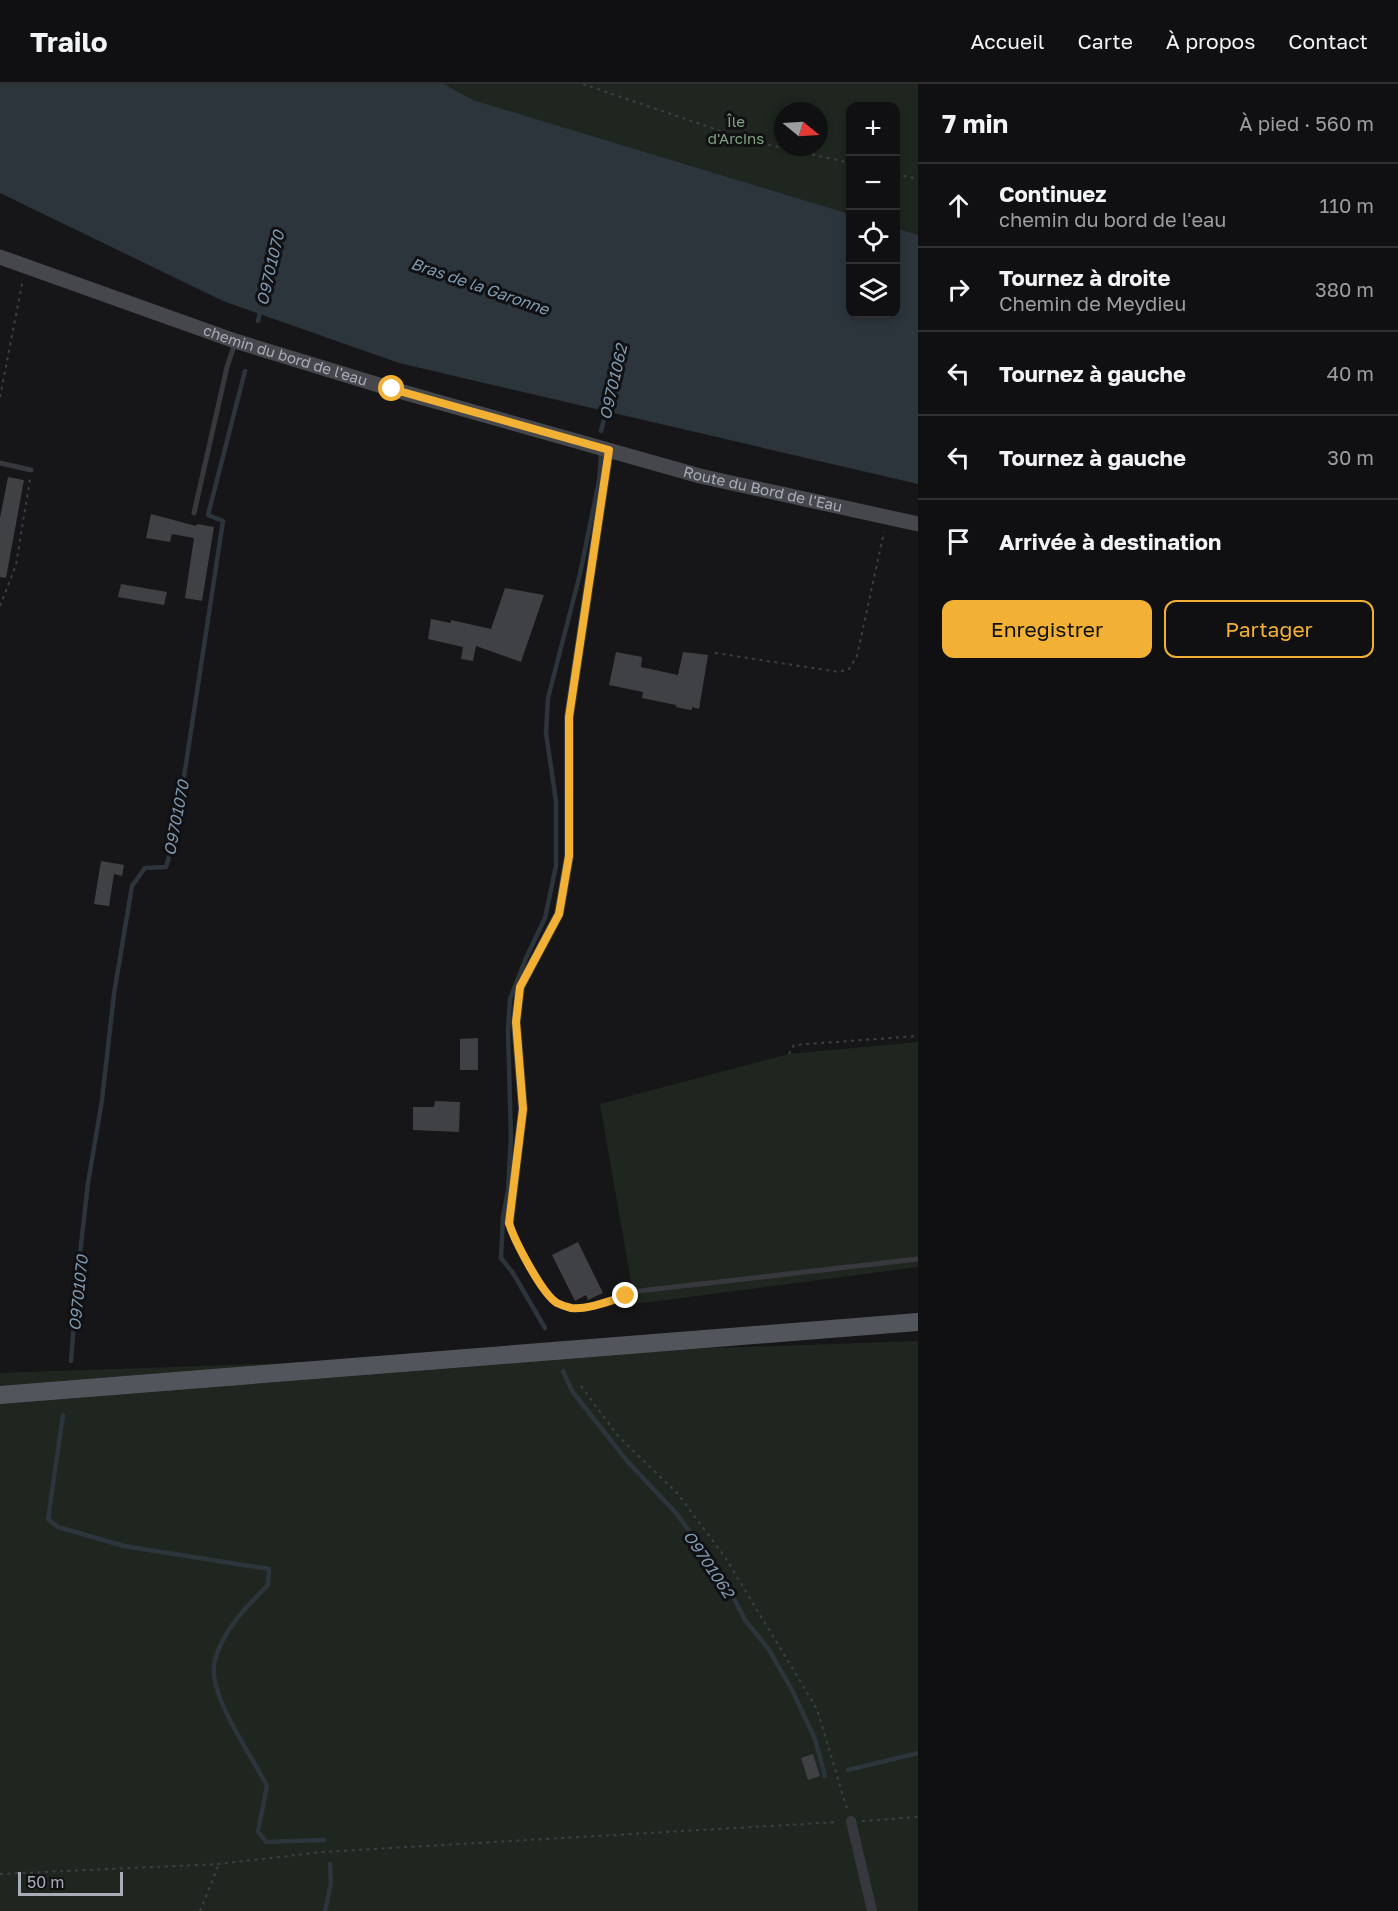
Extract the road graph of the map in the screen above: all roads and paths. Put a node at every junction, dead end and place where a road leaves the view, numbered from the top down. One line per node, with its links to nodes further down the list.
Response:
1 (583, 84): 2 (path)
2 (846, 162)
3 (900, 175): 4 (path)
4 (918, 179)
5 (0, 257): 6 (street, chemin du bord de l'eau)
6 (27, 266): 7 (street, chemin du bord de l'eau); 8 (path)
7 (235, 342): 9 (street, chemin du bord de l'eau); 12 (lane)
8 (0, 397)
9 (609, 450): 13 (street, Route du Bord de l'Eau); 19 (street)
10 (0, 463): 11 (lane)
11 (31, 470): 15 (path)
12 (194, 513)
13 (887, 518): 14 (street, Route du Bord de l'Eau); 16 (path)
14 (918, 524)
15 (0, 606)
16 (716, 653)
17 (918, 1036): 18 (path)
18 (789, 1054)
19 (509, 1223): 20 (lane)
20 (918, 1259)
21 (918, 1322): 23 (main road)
22 (581, 1386): 25 (path)
23 (0, 1395)
24 (918, 1817): 25 (path)
25 (851, 1821): 26 (path); 29 (street)
26 (219, 1864): 27 (path); 28 (path)
27 (0, 1874)
28 (200, 1911)
29 (872, 1911)

